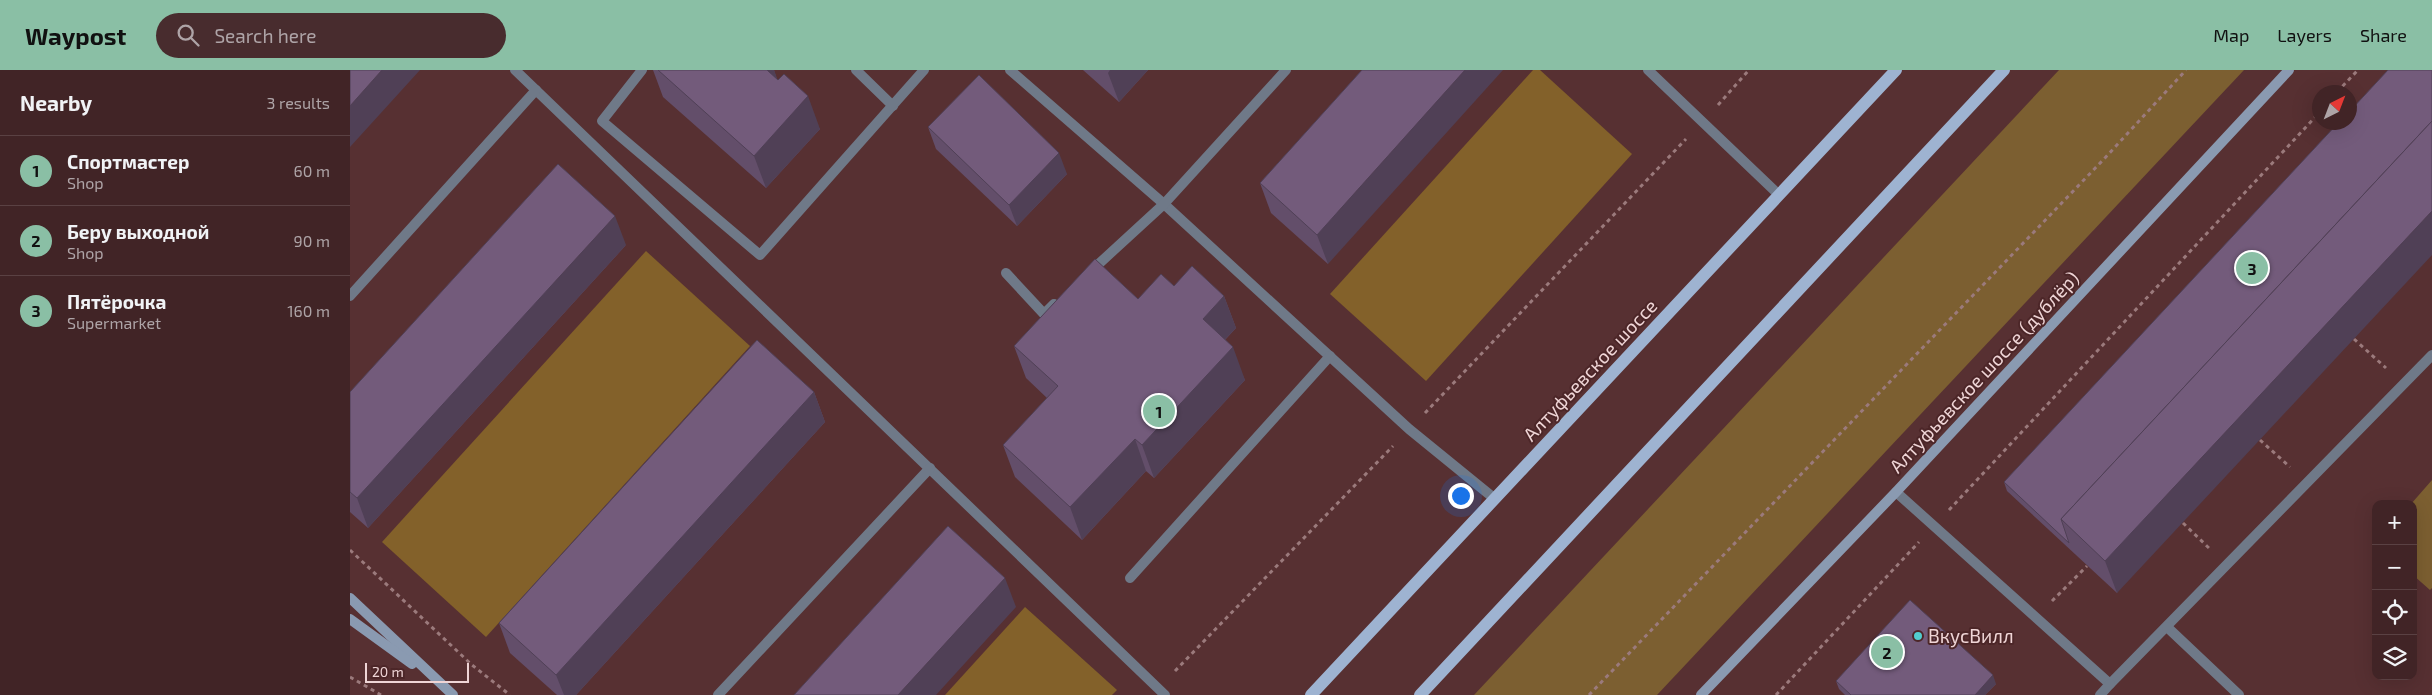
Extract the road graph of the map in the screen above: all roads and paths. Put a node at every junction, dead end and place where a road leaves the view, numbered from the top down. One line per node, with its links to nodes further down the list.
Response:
1 (515, 70): 15 (street)
2 (642, 70): 16 (street)
3 (856, 70): 16 (street)
4 (924, 70): 16 (street)
5 (1010, 70): 20 (street)
6 (1286, 70): 20 (street)
7 (1648, 70): 18 (street)
8 (1749, 70): 18 (path)
9 (1896, 70): 19 (main road, Алтуфьевское шоссе)
10 (2004, 70): 53 (main road)
11 (2186, 70): 54 (path)
12 (2289, 70): 33 (main road, Алтуфьевское шоссе (дублёр))
13 (2358, 70): 14 (path)
14 (2344, 85)
15 (536, 90): 24 (street); 31 (street)
16 (894, 106)
17 (2312, 121): 36 (path)
18 (1702, 122): 19 (street); 29 (path)
19 (1779, 195): 34 (main road, Алтуфьевское шоссе)
20 (1164, 204): 22 (street); 27 (street)
21 (1006, 274): 23 (street)
22 (1079, 282)
23 (1065, 294)
24 (350, 296)
25 (2354, 339): 28 (path)
26 (2432, 355): 28 (street)
27 (1330, 356): 29 (street); 40 (street)
28 (2403, 384): 32 (street)
29 (1409, 429): 34 (street); 47 (path)
30 (2260, 440): 32 (path)
31 (930, 468): 47 (street); 51 (street)
32 (2307, 483): 38 (street)
33 (1896, 492): 36 (street); 55 (main road, Алтуфьевское шоссе (дублёр))
34 (1495, 499): 52 (main road, Алтуфьевское шоссе)
35 (2183, 524): 38 (path)
36 (1934, 526): 42 (street); 56 (path)
37 (350, 550): 50 (path)
38 (2226, 564): 44 (street)
39 (2087, 566): 42 (path)
40 (1130, 578)
41 (350, 598): 48 (main road)
42 (2036, 618): 46 (street)
43 (350, 619): 48 (main road)
44 (2167, 627): 46 (street); 58 (street)
45 (350, 679): 49 (path)
46 (2110, 684): 57 (street)
47 (1162, 692)
48 (451, 693)
49 (381, 695)
50 (510, 695)
51 (718, 695)
52 (1311, 695)
53 (1420, 695)
54 (1589, 695)
55 (1701, 695)
56 (1776, 695)
57 (2100, 695)
58 (2240, 695)

